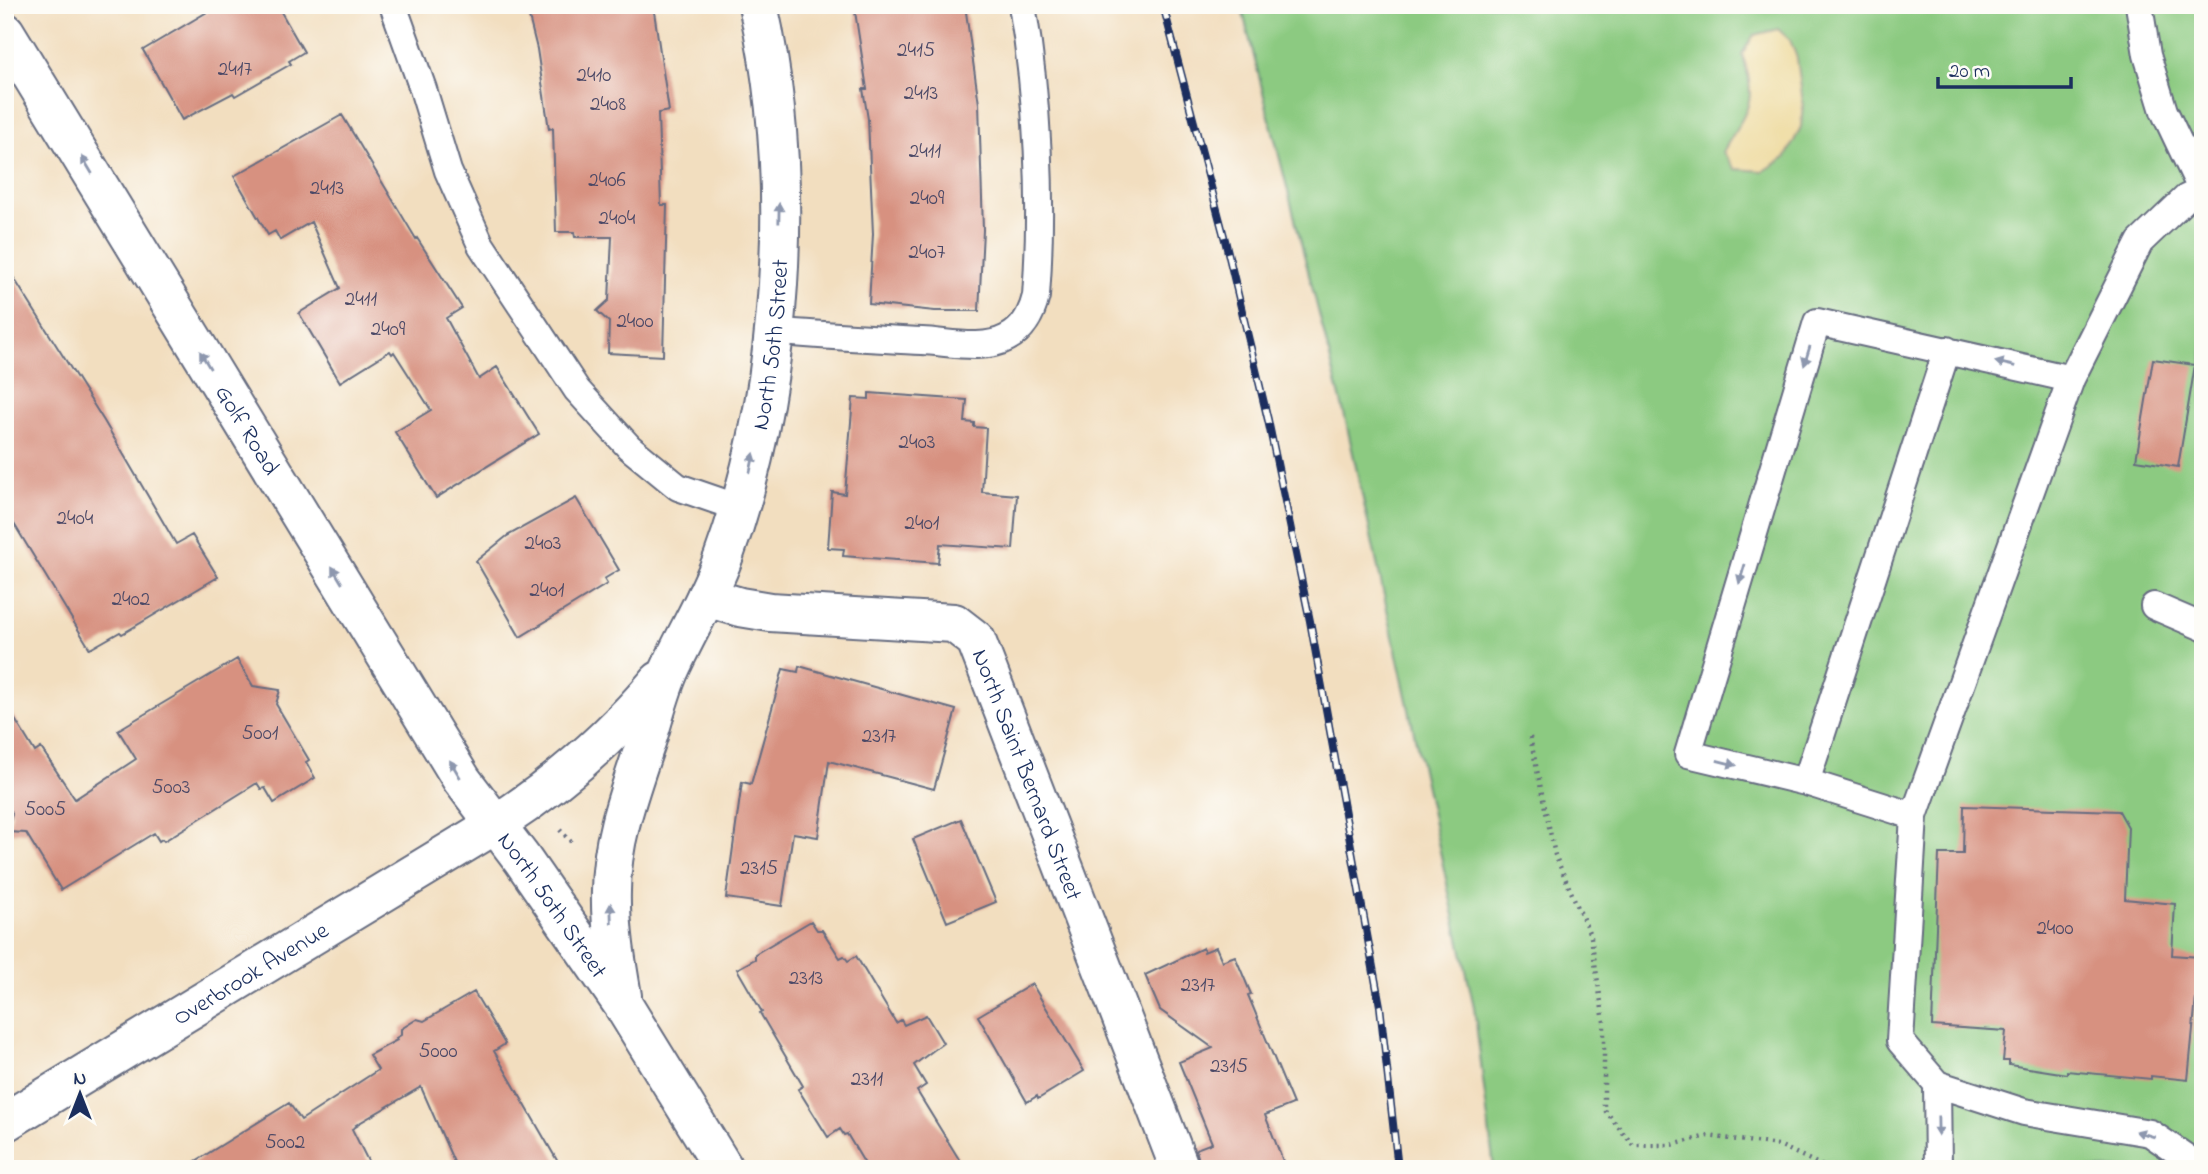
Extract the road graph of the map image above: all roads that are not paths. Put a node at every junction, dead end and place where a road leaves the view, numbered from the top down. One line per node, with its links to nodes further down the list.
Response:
1 (393, 5): 10 (lane)
2 (758, 5): 7 (street, North 50th Street, one-way to 2)
3 (1022, 5): 7 (lane)
4 (2139, 5): 6 (lane)
5 (5, 32): 17 (street, Golf Road, one-way to 5)
6 (2202, 191): 9 (lane)
7 (773, 331): 10 (street, North 50th Street, one-way to 7)
8 (1947, 351): 9 (lane, one-way to 8); 15 (lane); 15 (lane, one-way to 15)
9 (2071, 379): 16 (lane)
10 (739, 508): 11 (street, North 50th Street)
11 (706, 597): 14 (street, North 50th Street); 22 (street, North Saint Bernard Street)
12 (2154, 606): 13 (lane)
13 (2203, 627)
14 (670, 668): 17 (street, North 50th Street); 18 (street, North 50th Street, one-way to 14)
15 (1806, 782): 16 (lane)
16 (1914, 816): 19 (lane)
17 (496, 824): 18 (street, North 50th Street); 20 (street, Overbrook Avenue)
18 (623, 1005): 21 (street, North 50th Street)
19 (1937, 1084): 23 (lane, one-way to 23); 24 (lane, one-way to 19)
20 (5, 1122)
21 (724, 1169)
22 (1180, 1169)
23 (1938, 1169)
24 (2203, 1169)

